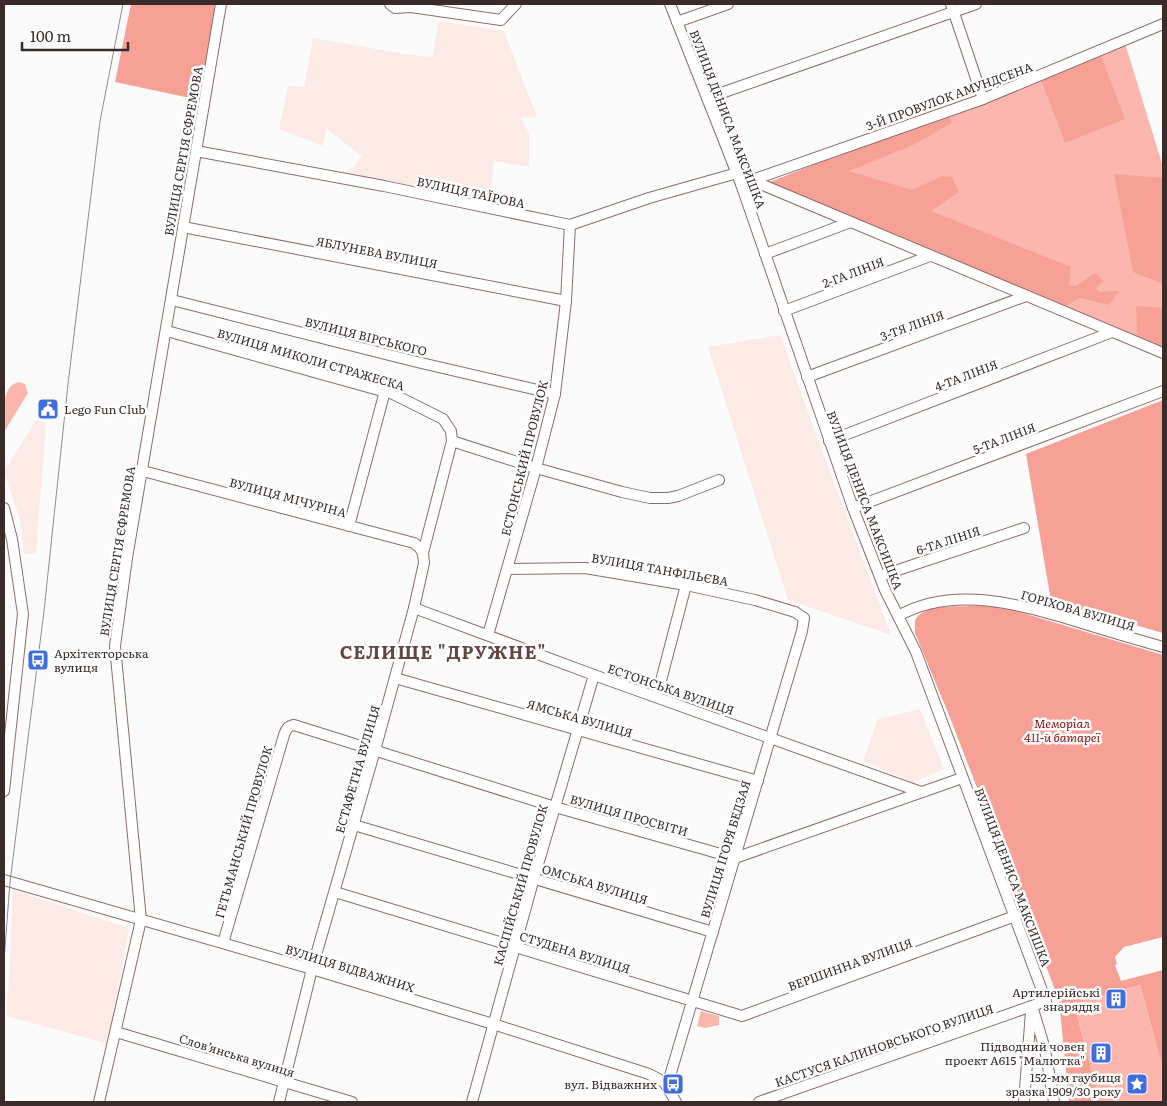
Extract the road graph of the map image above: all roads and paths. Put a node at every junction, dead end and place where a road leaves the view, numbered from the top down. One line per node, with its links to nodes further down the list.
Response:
1 (221, 4): 12 (street, ВУЛИЦЯ СЕРГІЯ ЄФРЕМОВА)
2 (390, 4): 3 (street)
3 (516, 4)
4 (670, 4): 8 (street, ВУЛИЦЯ ДЕНИСА МАКСИШКА)
5 (728, 4): 8 (street)
6 (976, 4): 7 (street)
7 (953, 8): 10 (street); 11 (street)
8 (677, 22): 10 (street, ВУЛИЦЯ ДЕНИСА МАКСИШКА)
9 (1163, 24): 11 (street, 3-Й ПРОВУЛОК АМУНДСЕНА)
10 (707, 98): 13 (street, ВУЛИЦЯ ДЕНИСА МАКСИШКА)
11 (983, 99): 14 (street, 3-Й ПРОВУЛОК АМУНДСЕНА)
12 (196, 151): 17 (street, ВУЛИЦЯ ТАЇРОВА); 18 (street, ВУЛИЦЯ СЕРГІЯ ЄФРЕМОВА)
13 (736, 173): 15 (street, ВУЛИЦЯ ДЕНИСА МАКСИШКА); 17 (street)
14 (751, 180): 15 (street, 3-Й ПРОВУЛОК АМУНДСЕНА); 16 (street)
15 (741, 184): 19 (street, ВУЛИЦЯ ДЕНИСА МАКСИШКА)
16 (851, 222): 19 (street); 20 (street)
17 (570, 225): 23 (street, ЕСТОНСЬКИЙ ПРОВУЛОК)
18 (183, 227): 22 (street, ВУЛИЦЯ СЕРГІЯ ЄФРЕМОВА); 23 (street, ЯБЛУНЕВА ВУЛИЦЯ)
19 (765, 254): 24 (street, ВУЛИЦЯ ДЕНИСА МАКСИШКА)
20 (930, 256): 21 (street); 24 (street, 2-ГА ЛІНІЯ)
21 (1026, 296): 26 (street); 28 (street, 3-ТЯ ЛІНІЯ)
22 (172, 300): 25 (street, ВУЛИЦЯ СЕРГІЯ ЄФРЕМОВА); 31 (street, ВУЛИЦЯ ВІРСЬКОГО)
23 (566, 301): 31 (street, ЕСТОНСЬКИЙ ПРОВУЛОК)
24 (784, 311): 28 (street, ВУЛИЦЯ ДЕНИСА МАКСИШКА)
25 (167, 331): 29 (street, ВУЛИЦЯ МИКОЛИ СТРАЖЕСКА); 35 (street, ВУЛИЦЯ СЕРГІЯ ЄФРЕМОВА)
26 (1112, 332): 27 (street); 33 (street, 4-ТА ЛІНІЯ)
27 (1163, 353)
28 (807, 377): 33 (street, ВУЛИЦЯ ДЕНИСА МАКСИШКА)
29 (385, 391): 32 (street, ВУЛИЦЯ МИКОЛИ СТРАЖЕСКА); 39 (street)
30 (1163, 391): 38 (street, 5-ТА ЛІНІЯ)
31 (555, 394): 34 (street, ЕСТОНСЬКИЙ ПРОВУЛОК)
32 (452, 441): 34 (street); 41 (street, ЕСТАФЕТНА ВУЛИЦЯ)
33 (829, 441): 38 (street, ВУЛИЦЯ ДЕНИСА МАКСИШКА)
34 (536, 468): 36 (street); 42 (street, ЕСТОНСЬКИЙ ПРОВУЛОК)
35 (143, 471): 39 (street, ВУЛИЦЯ МІЧУРІНА); 68 (street, ВУЛИЦЯ СЕРГІЯ ЄФРЕМОВА)
36 (719, 480)
37 (4, 508): 59 (street)
38 (853, 508): 43 (street, ВУЛИЦЯ ДЕНИСА МАКСИШКА)
39 (349, 526): 41 (street, ВУЛИЦЯ МІЧУРІНА)
40 (1024, 528): 43 (street, 6-ТА ЛІНІЯ)
41 (423, 553): 45 (street, ЕСТАФЕТНА ВУЛИЦЯ)
42 (508, 569): 44 (street, ВУЛИЦЯ ТАНФІЛЬЄВА); 48 (street, ЕСТОНСЬКИЙ ПРОВУЛОК)
43 (880, 576): 46 (street, ВУЛИЦЯ ДЕНИСА МАКСИШКА)
44 (686, 585): 47 (street, ВУЛИЦЯ ТАНФІЛЬЄВА); 52 (street)
45 (414, 608): 48 (street, ЕСТОНСЬКА ВУЛИЦЯ); 51 (street, ЕСТАФЕТНА ВУЛИЦЯ)
46 (898, 616): 49 (street, ГОРІХОВА ВУЛИЦЯ); 57 (street, ВУЛИЦЯ ДЕНИСА МАКСИШКА)
47 (804, 618): 55 (street, ВУЛИЦЯ ІГОРЯ БЕДЗАЯ)
48 (488, 634): 50 (street, ЕСТОНСЬКА ВУЛИЦЯ)
49 (1163, 647)
50 (594, 675): 52 (street, ЕСТОНСЬКА ВУЛИЦЯ); 54 (street, КАСПІЙСЬКИЙ ПРОВУЛОК)
51 (395, 678): 54 (street, ЯМСЬКА ВУЛИЦЯ); 56 (street, ЕСТАФЕТНА ВУЛИЦЯ)
52 (657, 696): 55 (street, ЕСТОНСЬКА ВУЛИЦЯ)
53 (286, 728): 56 (street, ВУЛИЦЯ ПРОСВІТИ); 70 (street, ГЕТЬМАНСЬКИЙ ПРОВУЛОК)
54 (577, 731): 58 (street, ЯМСЬКА ВУЛИЦЯ); 61 (street, КАСПІЙСЬКИЙ ПРОВУЛОК)
55 (771, 737): 58 (street, ВУЛИЦЯ ІГОРЯ БЕДЗАЯ); 60 (street, ЕСТОНСЬКА ВУЛИЦЯ)
56 (375, 750): 61 (street, ВУЛИЦЯ ПРОСВІТИ); 62 (street, ЕСТАФЕТНА ВУЛИЦЯ)
57 (962, 778): 60 (street); 67 (street, ВУЛИЦЯ ДЕНИСА МАКСИШКА)
58 (758, 782): 63 (street, ВУЛИЦЯ ІГОРЯ БЕДЗАЯ)
59 (4, 791)
60 (921, 792): 63 (street)
61 (555, 807): 63 (street, ВУЛИЦЯ ПРОСВІТИ); 64 (street, КАСПІЙСЬКИЙ ПРОВУЛОК)
62 (354, 825): 64 (street, ОМСЬКА ВУЛИЦЯ); 66 (street, ЕСТАФЕТНА ВУЛИЦЯ)
63 (736, 858): 69 (street, ВУЛИЦЯ ІГОРЯ БЕДЗАЯ)
64 (534, 878): 69 (street, ОМСЬКА ВУЛИЦЯ); 71 (street, КАСПІЙСЬКИЙ ПРОВУЛОК)
65 (4, 880): 68 (street, ВУЛИЦЯ ВІДВАЖНИХ)
66 (334, 892): 71 (street, СТУДЕНА ВУЛИЦЯ); 72 (street, ЕСТАФЕТНА ВУЛИЦЯ)
67 (1015, 916): 73 (street, ВУЛИЦЯ ДЕНИСА МАКСИШКА); 74 (street, ВЕРШИННА ВУЛИЦЯ)
68 (141, 920): 70 (street, ВУЛИЦЯ ВІДВАЖНИХ); 77 (street, ВУЛИЦЯ СЕРГІЯ ЄФРЕМОВА)
69 (713, 932): 74 (street, ВУЛИЦЯ ІГОРЯ БЕДЗАЯ)
70 (224, 943): 72 (street, ВУЛИЦЯ ВІДВАЖНИХ)
71 (515, 947): 74 (street, СТУДЕНА ВУЛИЦЯ); 76 (street, КАСПІЙСЬКИЙ ПРОВУЛОК)
72 (312, 969): 76 (street, ВУЛИЦЯ ВІДВАЖНИХ); 78 (street, ЕСТАФЕТНА ВУЛИЦЯ)
73 (1046, 1001): 75 (street, КАСТУСЯ КАЛИНОВСЬКОГО ВУЛИЦЯ)
74 (693, 1002): 79 (street, ВУЛИЦЯ ІГОРЯ БЕДЗАЯ)
75 (1032, 1006): 85 (street, КАСТУСЯ КАЛИНОВСЬКОГО ВУЛИЦЯ); 86 (street); 87 (street)
76 (493, 1024): 79 (street, ВУЛИЦЯ ВІДВАЖНИХ); 83 (street, КАСПІЙСЬКИЙ ПРОВУЛОК)
77 (116, 1032): 78 (street, Словʼянська вулиця); 80 (street, ВУЛИЦЯ СЕРГІЯ ЄФРЕМОВА)
78 (283, 1082): 81 (street, ЕСТАФЕТНА ВУЛИЦЯ); 82 (street, Словʼянська вулиця)
79 (667, 1086): 84 (street, ВУЛИЦЯ ВІДВАЖНИХ)
80 (99, 1102)
81 (278, 1102)
82 (352, 1102)
83 (472, 1102)
84 (676, 1102)
85 (759, 1102)
86 (1024, 1102)
87 (1054, 1102)

